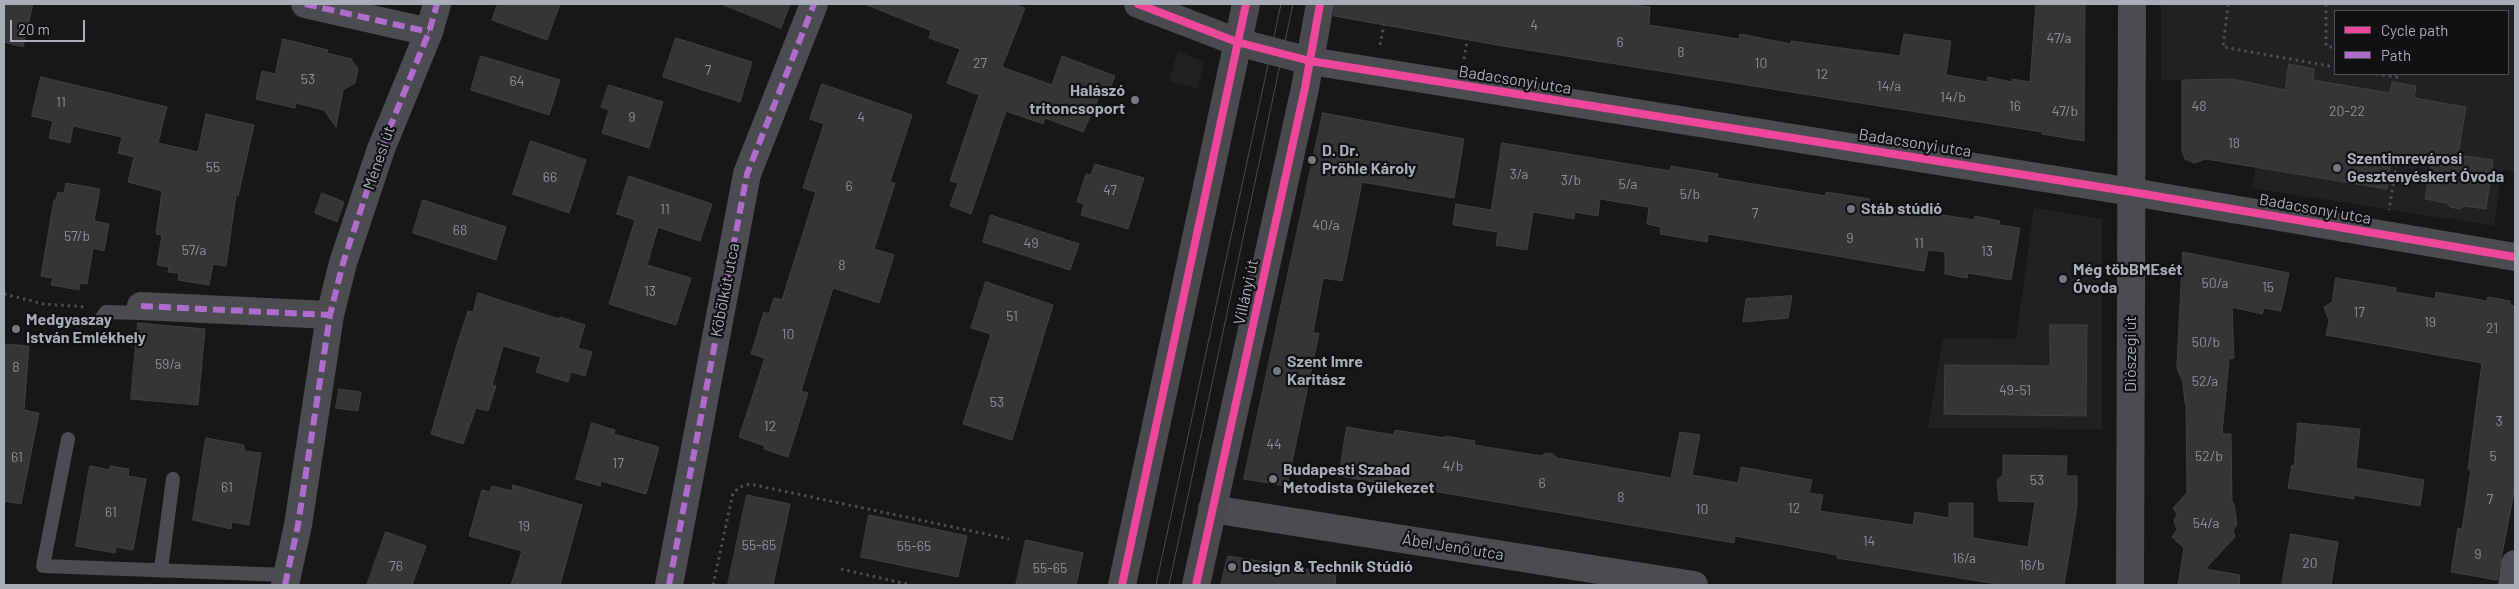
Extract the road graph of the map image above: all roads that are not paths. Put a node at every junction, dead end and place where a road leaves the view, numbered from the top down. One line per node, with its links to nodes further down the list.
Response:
1 (305, 4): 8 (street)
2 (437, 4): 8 (street, Ménesi út)
3 (814, 4): 22 (street, Köbölkút utca)
4 (1138, 4): 9 (street)
5 (1246, 4): 9 (street)
6 (1320, 4): 10 (street, Villányi út)
7 (2132, 4): 11 (street, Diószegi út)
8 (429, 32): 14 (street, Ménesi út)
9 (1237, 42): 10 (street); 23 (street)
10 (1310, 61): 11 (street, Badacsonyi utca); 18 (street, Villányi út)
11 (2132, 192): 12 (street, Badacsonyi utca); 26 (street, Diószegi út)
12 (2515, 257)
13 (141, 306): 14 (street); 15 (lane)
14 (330, 315): 21 (street, Ménesi út)
15 (103, 316)
16 (68, 439): 20 (lane)
17 (173, 479): 20 (lane)
18 (1212, 509): 24 (street, Villányi út); 25 (street, Ábel Jenő utca)
19 (2515, 564): 27 (street)
20 (161, 570): 21 (lane)
21 (286, 580)
22 (669, 585)
23 (1122, 585)
24 (1196, 585)
25 (1694, 585)
26 (2130, 585)
27 (2512, 585)

